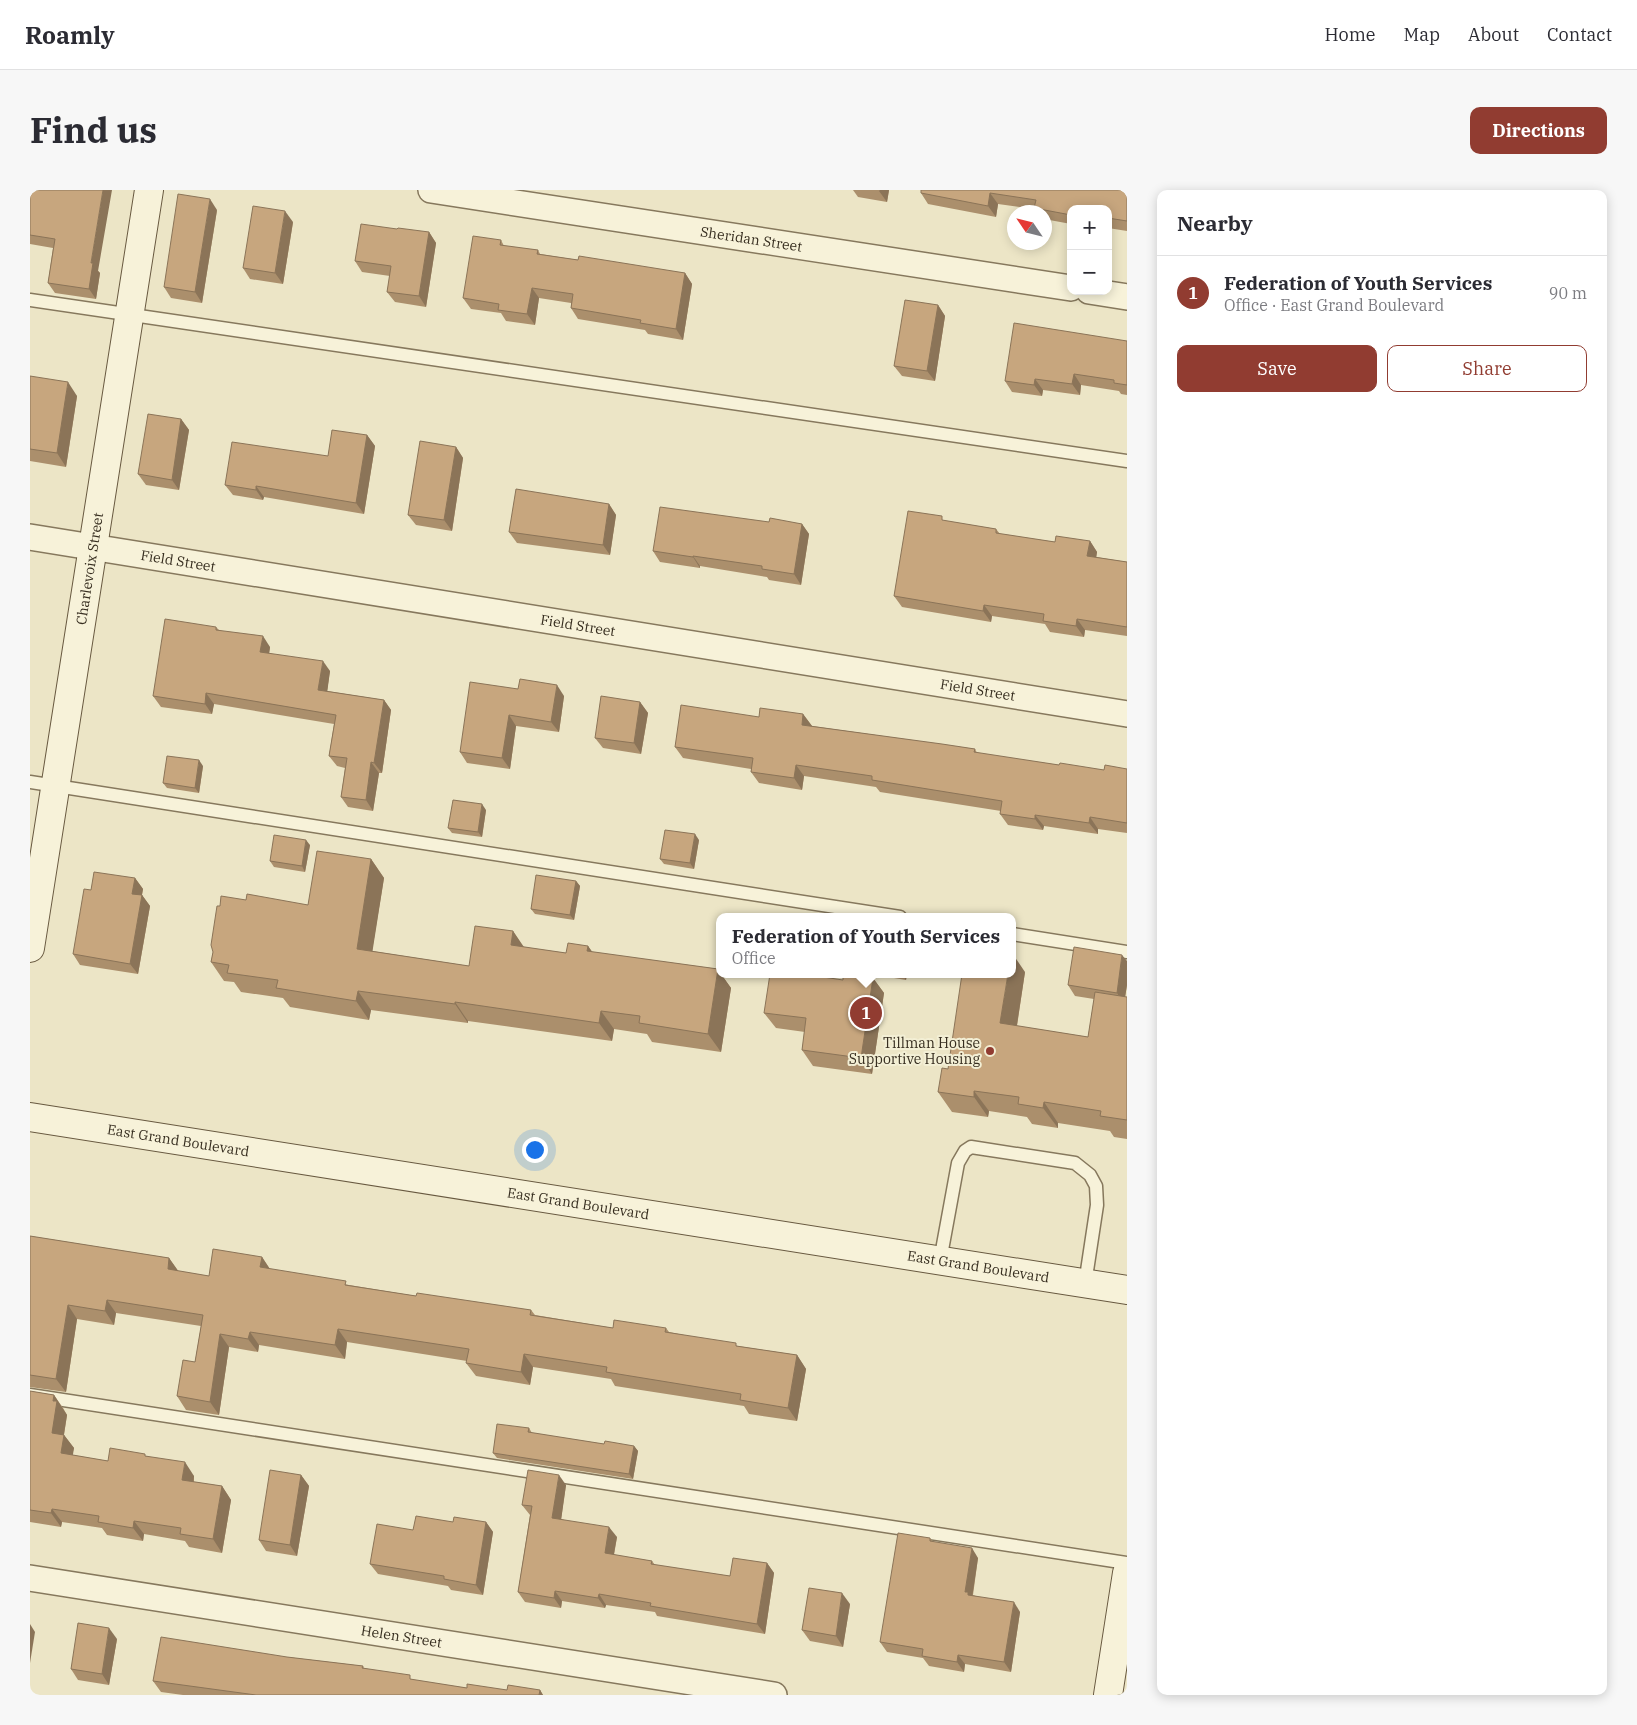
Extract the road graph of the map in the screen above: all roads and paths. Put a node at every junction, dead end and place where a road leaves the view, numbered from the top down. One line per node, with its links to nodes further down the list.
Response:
1 (149, 190): 7 (main road, Charlevoix Street)
2 (431, 190): 3 (street, Sheridan Street)
3 (1067, 287)
4 (1112, 295): 5 (street)
5 (1127, 297)
6 (30, 300): 7 (lane)
7 (129, 316): 8 (lane); 10 (main road, Charlevoix Street)
8 (1127, 461)
9 (30, 537): 10 (street, Field Street)
10 (93, 548): 11 (street, Field Street); 12 (main road, Charlevoix Street)
11 (1127, 714)
12 (43, 784): 13 (lane); 15 (main road, Charlevoix Street)
13 (874, 913)
14 (1016, 935): 16 (lane)
15 (30, 948)
16 (1127, 952)
17 (30, 1117): 18 (main road, East Grand Boulevard)
18 (940, 1261): 19 (main road, East Grand Boulevard); 19 (lane)
19 (1085, 1284): 20 (main road, East Grand Boulevard)
20 (1127, 1290)
21 (30, 1396): 22 (lane)
22 (1127, 1563)
23 (1127, 1574): 26 (main road)
24 (30, 1578): 25 (street, Helen Street)
25 (774, 1695)
26 (1108, 1695)

